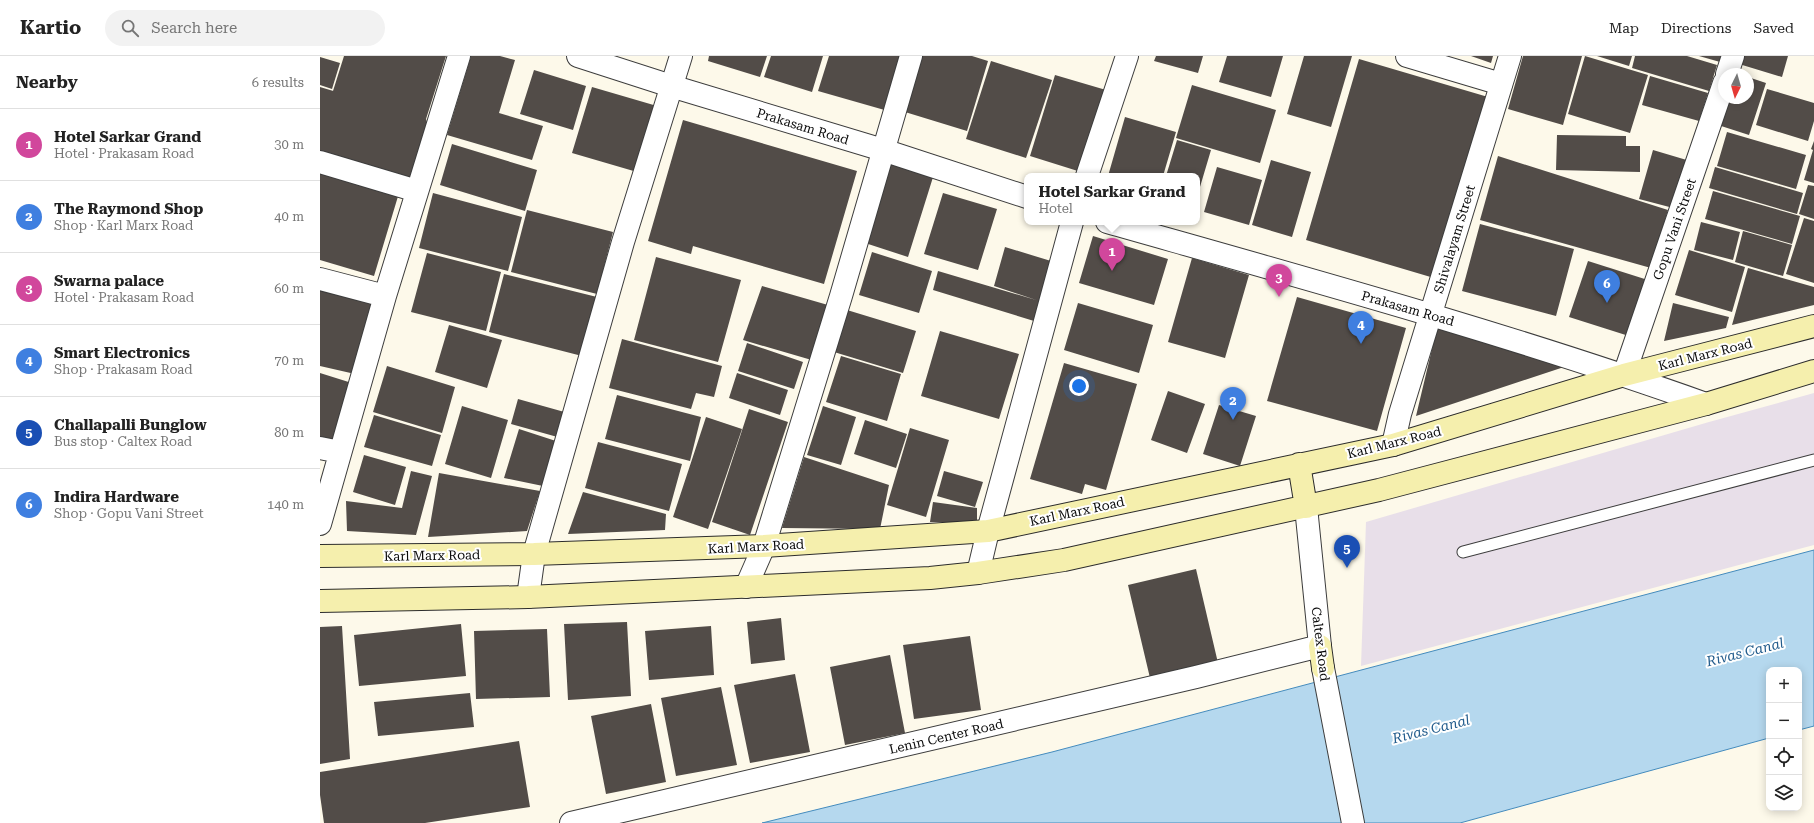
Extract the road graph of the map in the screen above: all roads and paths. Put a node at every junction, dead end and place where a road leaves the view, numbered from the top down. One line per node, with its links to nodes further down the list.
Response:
1 (459, 56): 16 (street)
2 (578, 56): 11 (street, Prakasam Road)
3 (681, 56): 11 (street)
4 (912, 56): 13 (street)
5 (1127, 56): 15 (street)
6 (1407, 56): 10 (street)
7 (1510, 56): 10 (street, Shivalayam Street)
8 (1733, 56): 9 (street)
9 (1729, 68)
10 (1501, 84): 22 (street, Shivalayam Street)
11 (671, 86): 13 (street, Prakasam Road); 36 (street)
12 (1718, 101): 25 (street, Gopu Vani Street)
13 (884, 150): 17 (street, Prakasam Road); 34 (street)
14 (320, 162): 16 (street)
15 (1088, 173)
16 (417, 191): 21 (street)
17 (1024, 196)
18 (1071, 225): 33 (street)
19 (1117, 225): 22 (street, Prakasam Road)
20 (320, 279): 21 (street)
21 (385, 296): 28 (street)
22 (1431, 315): 25 (street, Prakasam Road); 27 (street, Shivalayam Street)
23 (1814, 326): 25 (main road, Karl Marx Road)
24 (1814, 371): 26 (main road)
25 (1624, 375): 26 (street, Prakasam Road); 27 (main road, Karl Marx Road)
26 (1706, 404): 31 (main road)
27 (1393, 445): 30 (main road, Karl Marx Road)
28 (330, 450): 32 (street)
29 (1814, 460): 35 (lane)
30 (1299, 464): 31 (main road, Caltex Road); 33 (main road, Karl Marx Road)
31 (1306, 507): 38 (main road); 42 (street, Caltex Road)
32 (320, 524)
33 (988, 530): 34 (main road, Karl Marx Road); 38 (street)
34 (764, 546): 36 (main road, Karl Marx Road); 39 (street)
35 (1463, 552)
36 (534, 554): 37 (main road, Karl Marx Road); 40 (street)
37 (320, 556)
38 (978, 573): 39 (main road)
39 (746, 587): 40 (main road)
40 (528, 597): 41 (main road)
41 (320, 601)
42 (1320, 646): 43 (main road, Caltex Road); 44 (street, Lenin Center Road)
43 (1322, 668): 45 (street, Caltex Road)
44 (570, 823)
45 (1353, 823)

